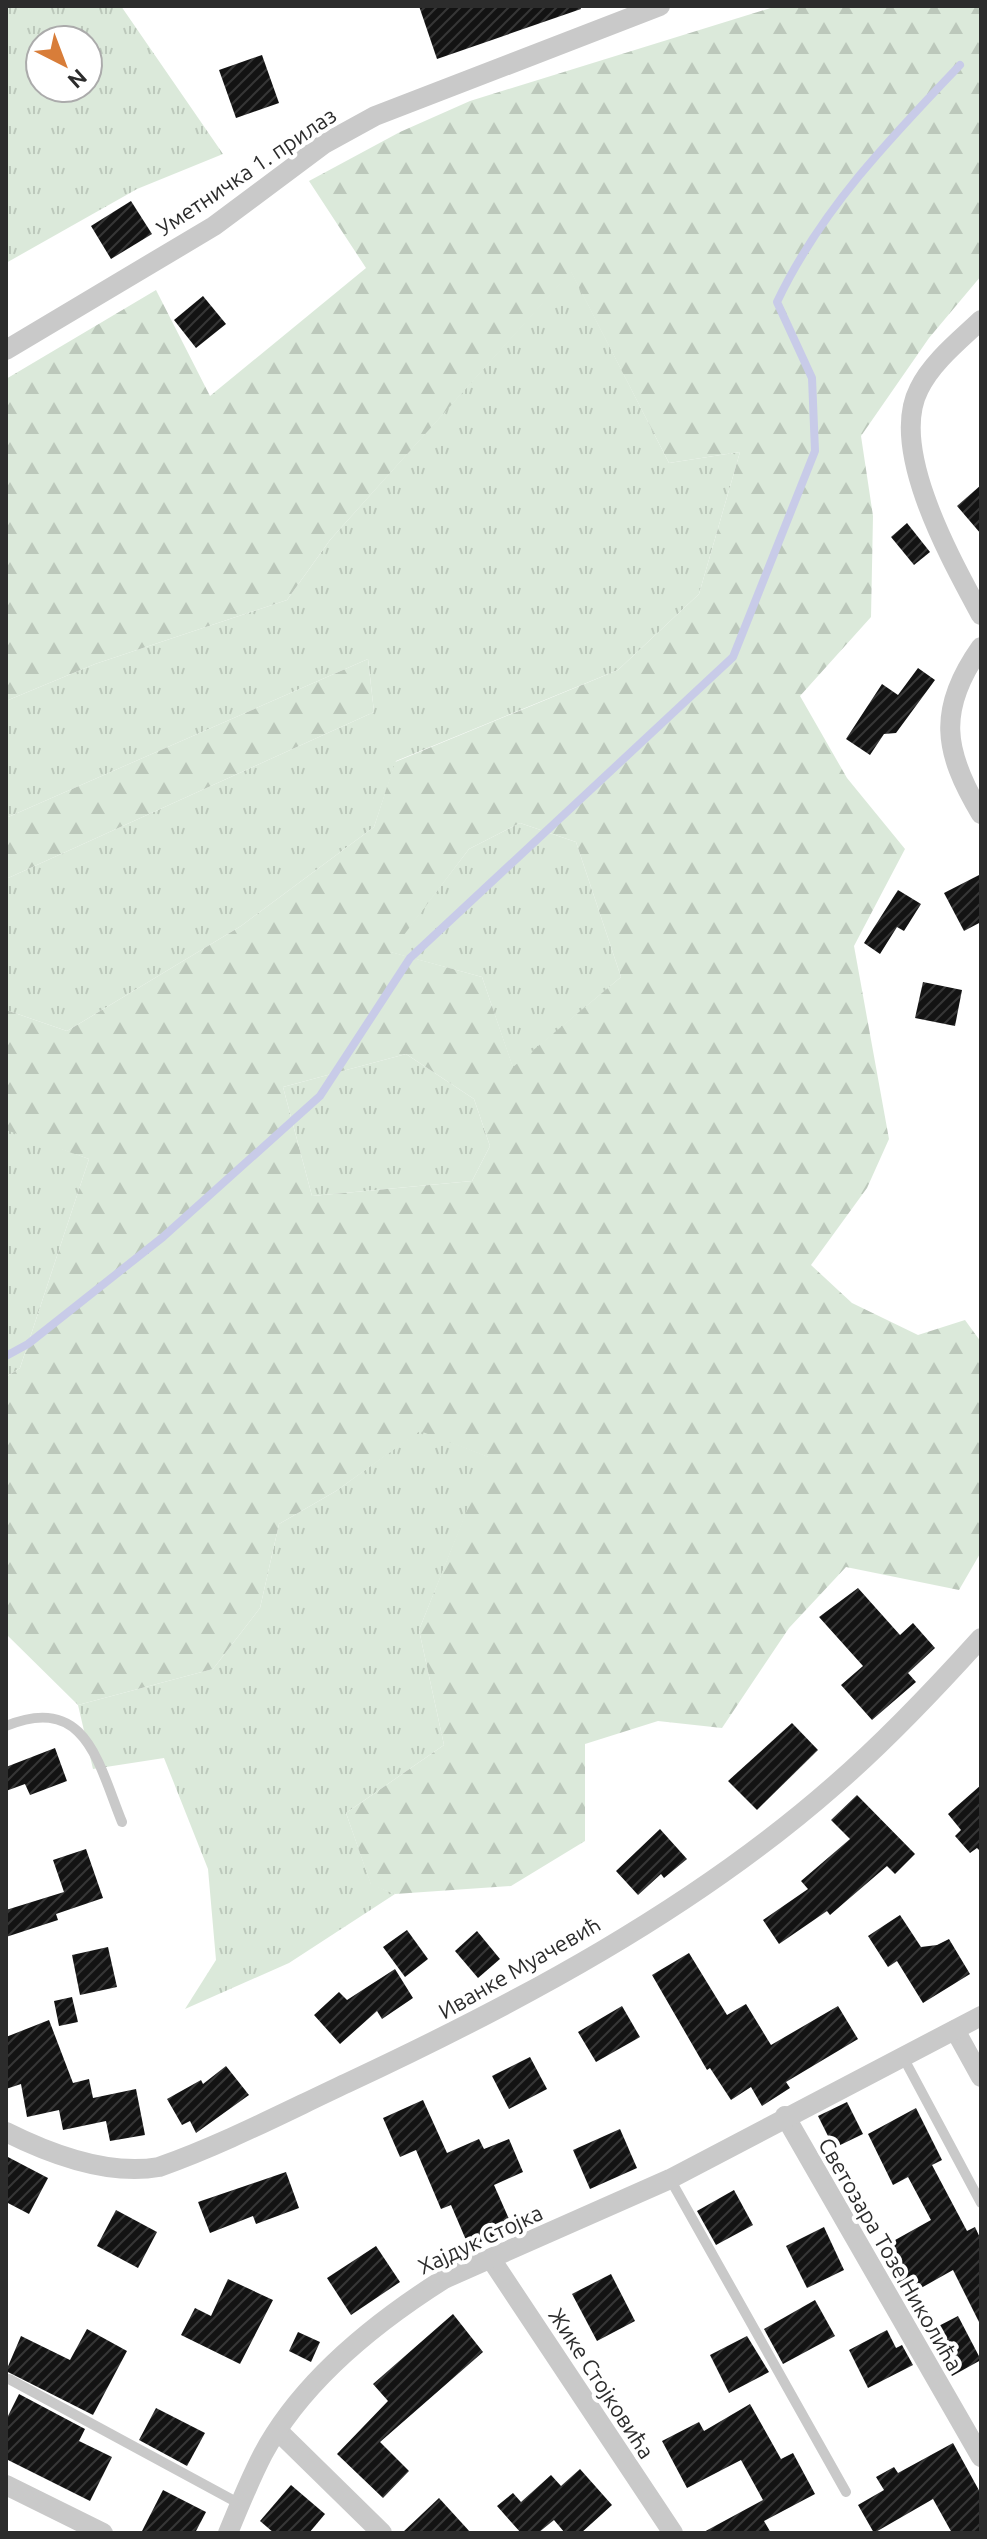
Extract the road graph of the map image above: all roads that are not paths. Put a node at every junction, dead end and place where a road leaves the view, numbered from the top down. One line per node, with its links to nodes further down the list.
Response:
1 (660, 6): 3 (street, Уметничка 1. прилаз)
2 (981, 320): 4 (street)
3 (6, 350)
4 (981, 615)
5 (981, 647): 6 (street)
6 (981, 814)
7 (981, 1638): 15 (street, Иванке Муачевић)
8 (6, 1726): 9 (lane)
9 (122, 1822)
10 (981, 2016): 11 (street, Хајдук Стојка)
11 (955, 2030): 12 (street, Хајдук Стојка); 13 (street)
12 (903, 2057): 14 (street, Хајдук Стојка); 17 (lane)
13 (981, 2077)
14 (785, 2116): 16 (street, Хајдук Стојка); 21 (street, Светозара Тозе Николића)
15 (6, 2132)
16 (670, 2179): 18 (street, Хајдук Стојка); 23 (lane)
17 (981, 2203)
18 (491, 2259): 20 (street, Хајдук Стојка); 28 (street, Жике Стојковића)
19 (9, 2379): 24 (lane)
20 (278, 2431): 24 (street, Хајдук Стојка); 27 (street)
21 (981, 2457)
22 (6, 2485): 26 (street)
23 (846, 2492)
24 (240, 2504): 25 (street, Хајдук Стојка)
25 (232, 2531)
26 (103, 2533)
27 (382, 2533)
28 (673, 2533)

